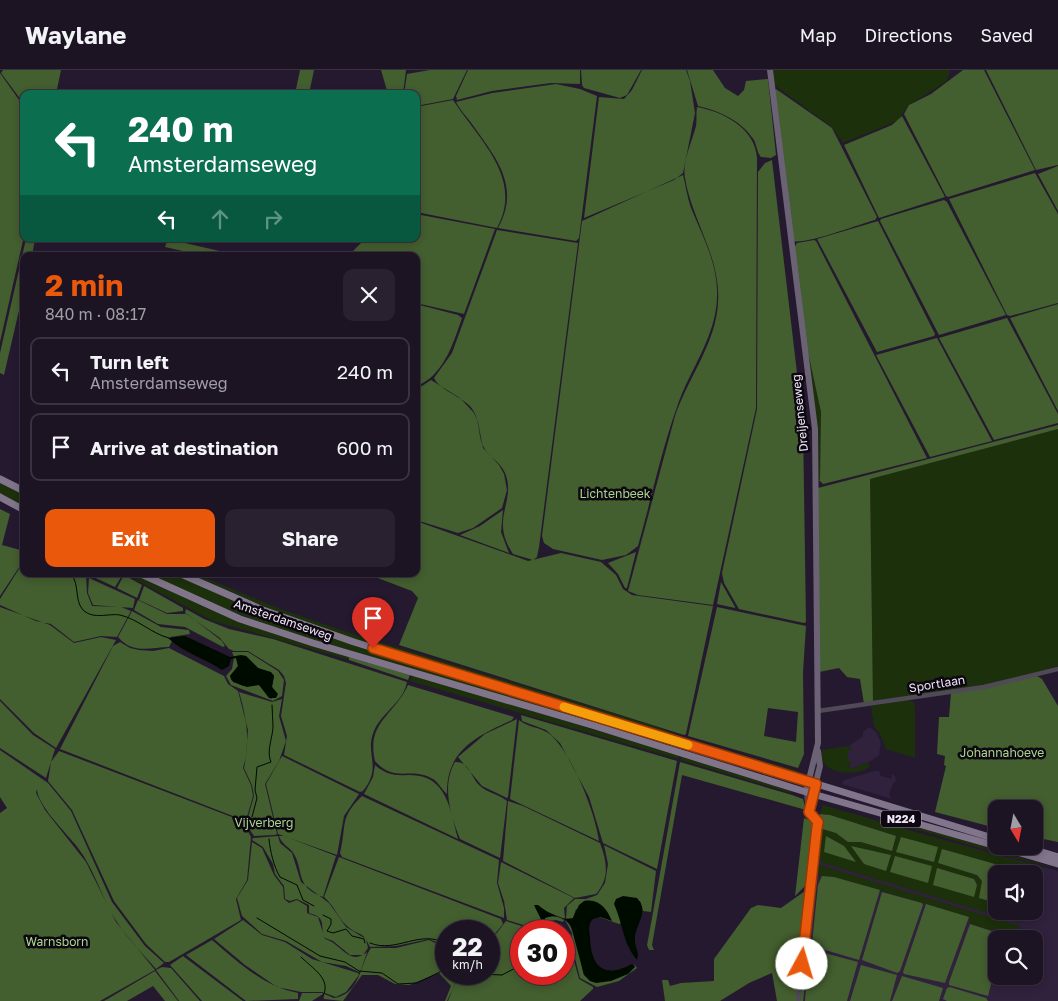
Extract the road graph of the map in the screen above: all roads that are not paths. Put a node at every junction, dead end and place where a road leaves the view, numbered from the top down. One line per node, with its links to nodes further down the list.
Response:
1 (770, 70): 9 (main road, Dreijenseweg)
2 (0, 478): 3 (main road)
3 (20, 489)
4 (0, 497): 5 (main road)
5 (20, 508)
6 (147, 577): 11 (main road, Amsterdamseweg / N224)
7 (188, 577): 10 (main road, Amsterdamseweg / N224)
8 (1058, 669): 9 (street, Sportlaan)
9 (818, 711): 10 (main road, Dreijenseweg)
10 (812, 783): 11 (main road, Dreijenseweg); 12 (main road, Amsterdamseweg / N224)
11 (809, 793): 13 (main road, Amsterdamseweg / N224); 18 (street)
12 (988, 837)
13 (988, 843)
14 (1043, 852): 16 (main road)
15 (1028, 855): 17 (main road, Amsterdamseweg / N224)
16 (1058, 857)
17 (1058, 864)
18 (798, 1001)

